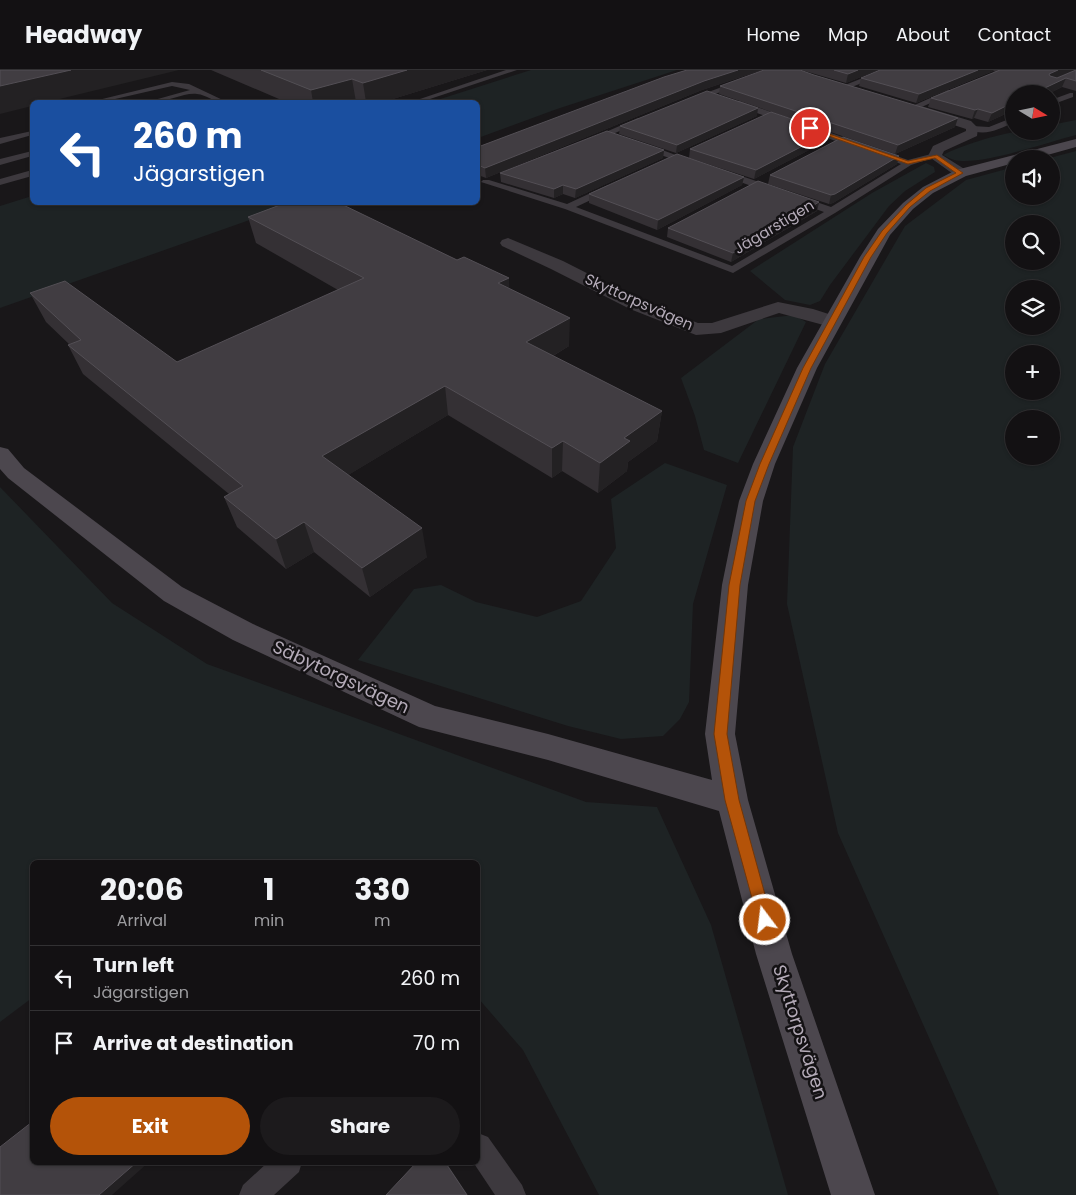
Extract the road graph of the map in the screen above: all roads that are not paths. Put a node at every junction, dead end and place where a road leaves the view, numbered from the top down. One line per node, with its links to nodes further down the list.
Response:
1 (514, 70): 14 (lane)
2 (775, 70): 8 (lane)
3 (890, 70): 4 (lane)
4 (840, 86): 7 (street)
5 (963, 88): 17 (lane)
6 (198, 91): 11 (lane); 12 (lane); 13 (lane)
7 (864, 93)
8 (706, 94): 16 (lane); 18 (lane)
9 (1070, 95): 10 (lane)
10 (1060, 99)
11 (103, 100)
12 (160, 100)
13 (218, 100)
14 (421, 100)
15 (896, 103): 17 (street)
16 (679, 104)
17 (912, 108): 22 (street)
18 (770, 114): 20 (lane); 25 (lane)
19 (652, 115): 24 (lane)
20 (753, 122)
21 (1005, 123): 22 (lane)
22 (972, 128): 32 (street, Jägarstigen)
23 (30, 134): 26 (lane)
24 (606, 134): 28 (lane); 42 (lane, Jägarstigen)
25 (842, 139): 29 (lane); 35 (lane)
26 (0, 141)
27 (1076, 143): 30 (street, Skyttorpsvägen)
28 (579, 145)
29 (825, 148)
30 (1049, 150)
31 (30, 154): 33 (lane)
32 (936, 156): 35 (lane, Jägarstigen); 36 (street)
33 (0, 162)
34 (1005, 162): 36 (street, Skyttorpsvägen)
35 (908, 163): 42 (lane, Jägarstigen)
36 (960, 173): 46 (street, Skyttorpsvägen)
37 (30, 174): 39 (lane)
38 (496, 178): 41 (lane, Jägarstigen)
39 (0, 182)
40 (622, 182): 41 (lane)
41 (568, 207): 44 (lane, Jägarstigen)
42 (832, 211): 44 (lane, Jägarstigen)
43 (667, 230): 44 (lane)
44 (650, 240)
45 (508, 243): 46 (street, Skyttorpsvägen)
46 (831, 321): 48 (street, Skyttorpsvägen)
47 (0, 454): 48 (street, Säbytorgsvägen)
48 (732, 800): 53 (street, Skyttorpsvägen)
49 (480, 1150): 52 (lane)
50 (286, 1165): 51 (lane)
51 (252, 1195)
52 (512, 1195)
53 (853, 1195)

